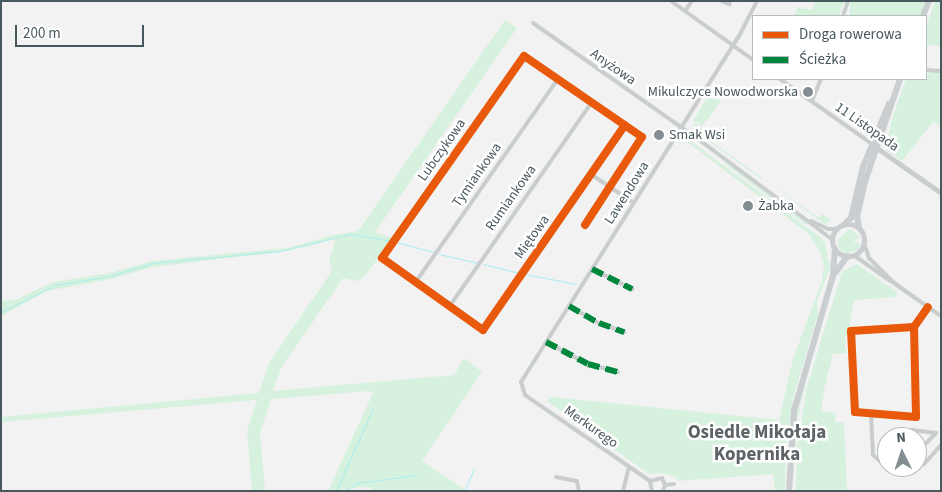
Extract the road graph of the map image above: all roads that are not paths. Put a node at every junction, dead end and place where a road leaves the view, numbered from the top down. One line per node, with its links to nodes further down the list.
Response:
1 (671, 1): 8 (street)
2 (692, 1): 8 (street)
3 (721, 1): 4 (street)
4 (730, 1)
5 (757, 1): 12 (street, Lawendowa)
6 (848, 1): 9 (street)
7 (929, 1): 10 (main road)
8 (685, 11): 12 (street)
9 (843, 15)
10 (923, 15)
11 (533, 23): 23 (street, Anyżowa)
12 (733, 46): 13 (street); 23 (street, Lawendowa)
13 (752, 59)
14 (927, 70): 15 (street)
15 (941, 71)
16 (558, 79): 21 (street, Lubczykowa); 41 (street, Tymiankowa); 41 (street, Lubczykowa)
17 (781, 80): 20 (street, 11 Listopada)
18 (821, 80): 20 (street)
19 (900, 80): 24 (main road)
20 (812, 101): 24 (street, 11 Listopada)
21 (592, 102): 22 (street, Lubczykowa); 44 (street, Rumiankowa)
22 (625, 125): 25 (street, Miętowa); 26 (street, Lubczykowa)
23 (681, 128): 28 (street, Lawendowa); 29 (street, Anyżowa)
24 (874, 146): 27 (street, 11 Listopada); 31 (main road); 32 (main road)
25 (592, 175): 26 (street); 44 (street, Miętowa)
26 (609, 187): 28 (street); 30 (street)
27 (941, 193)
28 (634, 204): 38 (street, Lawendowa)
29 (807, 218): 31 (street); 33 (street)
30 (585, 224)
31 (841, 227): 32 (main road); 33 (main road)
32 (859, 227): 34 (main road)
33 (833, 240): 35 (main road)
34 (865, 246): 36 (main road); 40 (street)
35 (835, 249): 37 (main road); 39 (main road)
36 (855, 256): 37 (main road); 40 (street)
37 (847, 257): 39 (main road)
38 (592, 269): 42 (street); 43 (street, Lawendowa)
39 (833, 276): 67 (main road)
40 (894, 283): 45 (street)
41 (415, 284): 44 (street, Lubczykowa)
42 (632, 289)
43 (569, 306): 48 (street); 49 (street, Lawendowa)
44 (449, 307)
45 (928, 307): 46 (street); 47 (street)
46 (941, 316)
47 (914, 327): 52 (street); 52 (street)
48 (624, 332)
49 (546, 342): 50 (street); 51 (street, Lawendowa)
50 (618, 372)
51 (521, 388): 58 (street, Merkurego)
52 (871, 414): 56 (street)
53 (927, 432): 54 (street)
54 (927, 442)
55 (941, 445): 57 (street)
56 (877, 458)
57 (927, 461)
58 (629, 466): 60 (street, Merkurego); 64 (street)
59 (556, 477): 63 (street)
60 (650, 481): 62 (street); 65 (street)
61 (674, 484): 62 (street)
62 (666, 485): 66 (street)
63 (579, 491)
64 (623, 491)
65 (652, 491)
66 (663, 491)
67 (789, 491)

